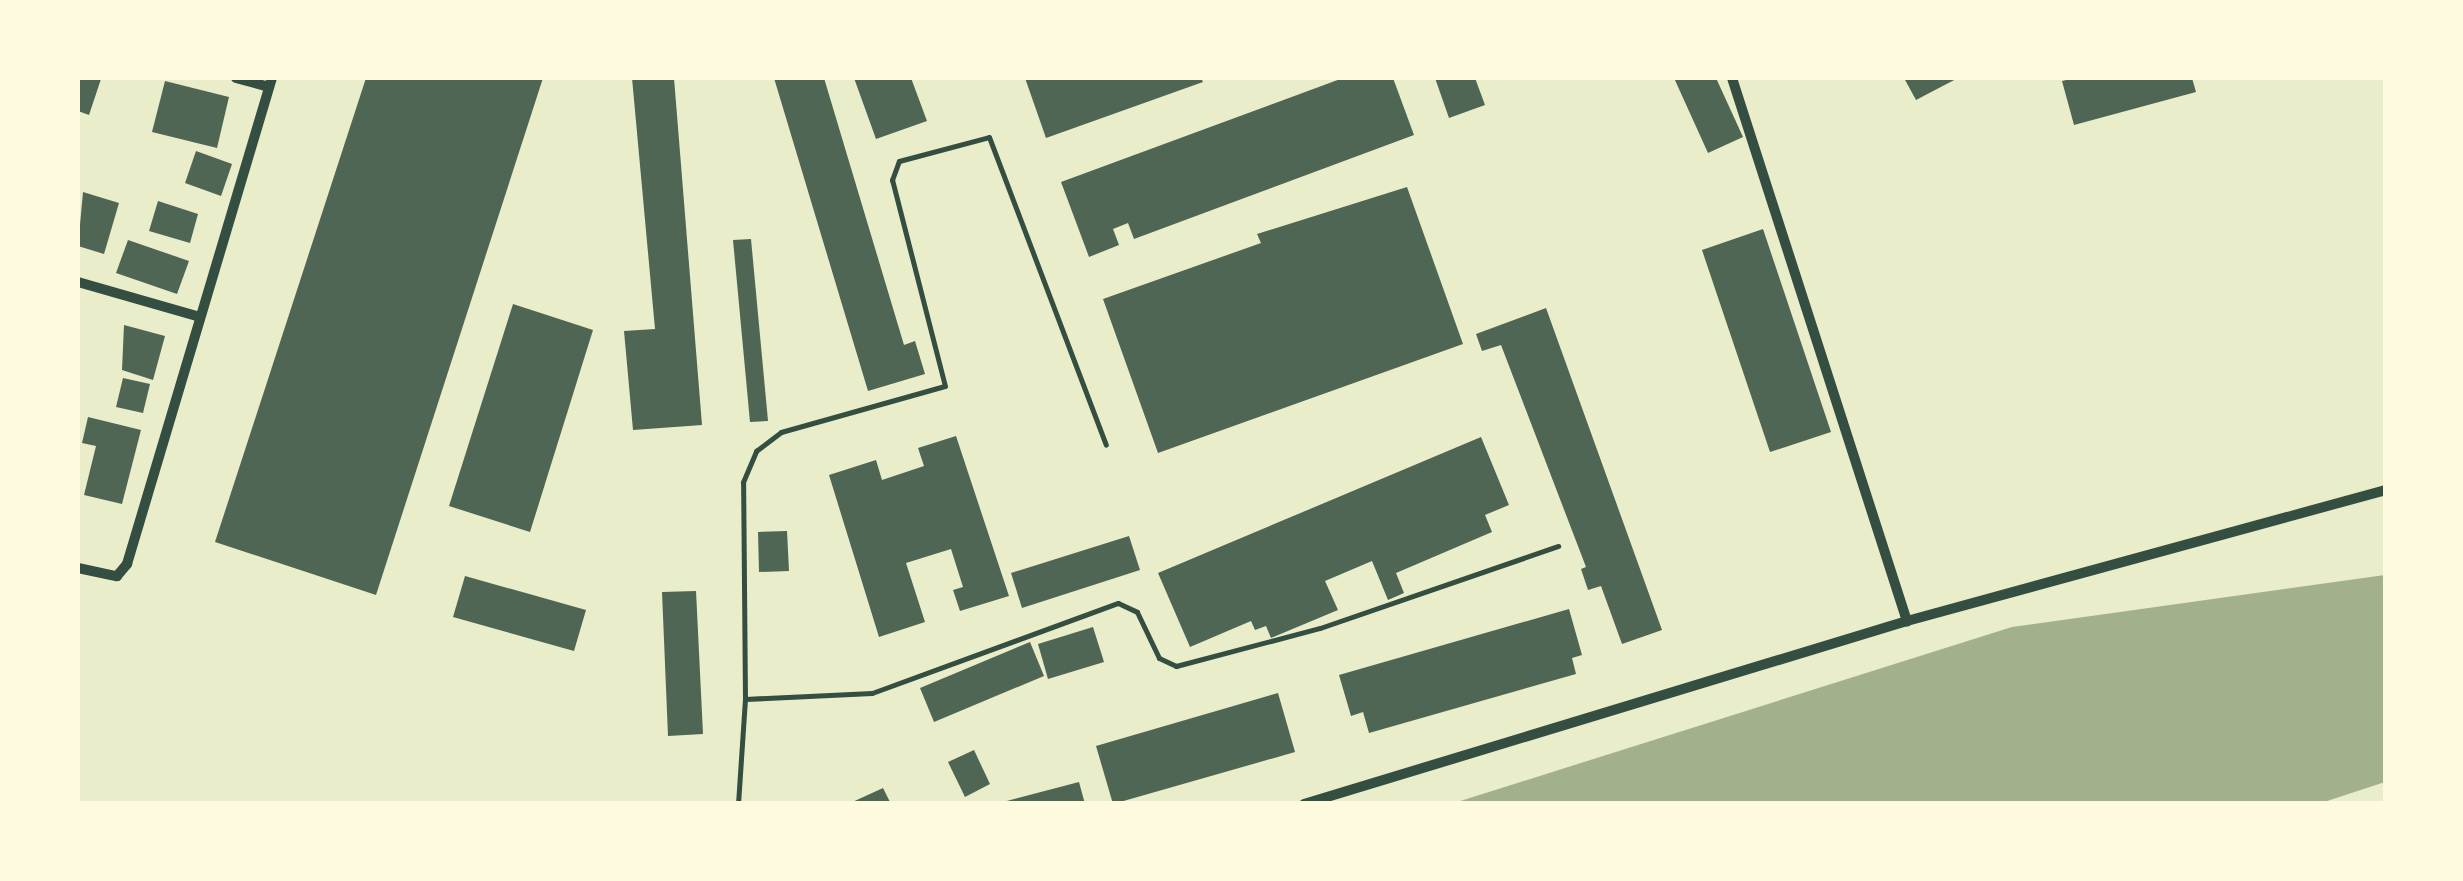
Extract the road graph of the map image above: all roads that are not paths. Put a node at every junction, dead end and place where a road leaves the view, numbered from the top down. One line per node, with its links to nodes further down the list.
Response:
1 (236, 78): 3 (street)
2 (1732, 78): 10 (street)
3 (270, 82): 5 (street)
4 (78, 282): 5 (street)
5 (200, 317): 9 (street)
6 (1106, 445): 11 (lane)
7 (2386, 490): 10 (street)
8 (1558, 546): 11 (lane)
9 (78, 568)
10 (1906, 621): 13 (street)
11 (745, 699): 12 (lane)
12 (738, 804)
13 (1304, 804)

